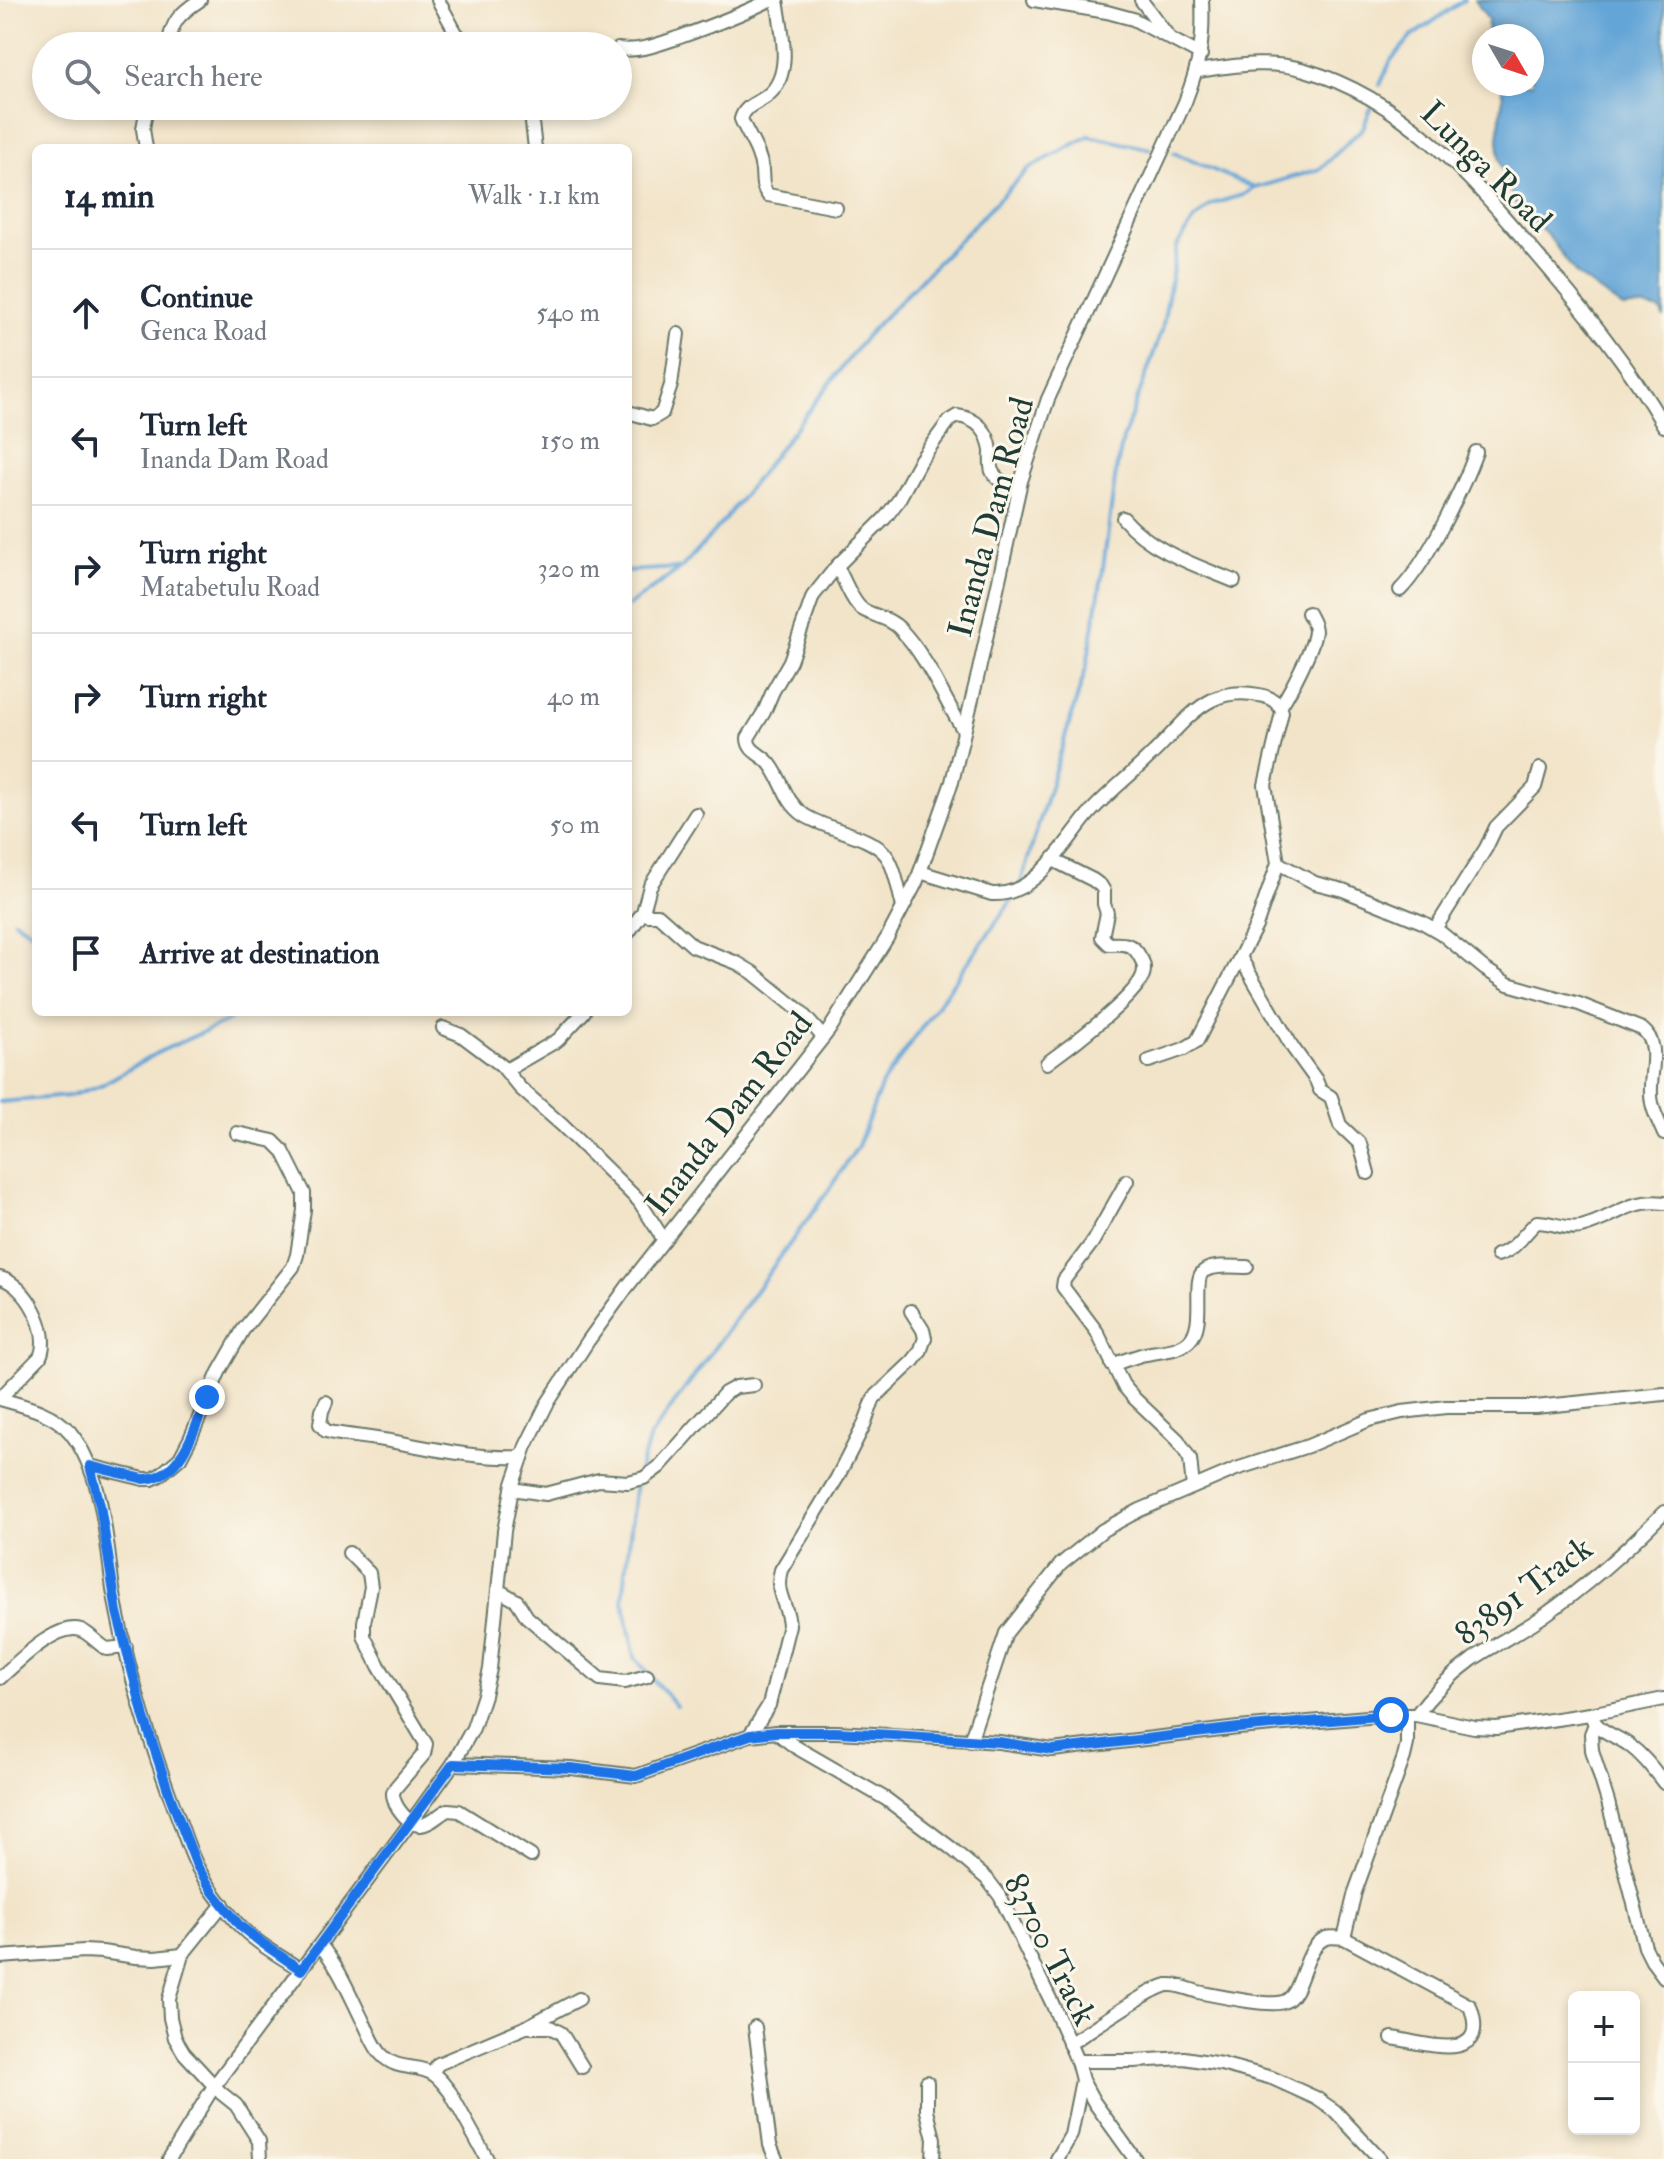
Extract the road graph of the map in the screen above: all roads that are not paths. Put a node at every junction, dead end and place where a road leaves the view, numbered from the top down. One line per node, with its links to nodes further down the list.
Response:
1 (200, 0): 8 (street)
2 (438, 0): 9 (street)
3 (770, 0): 11 (street)
4 (777, 0): 18 (street)
5 (1034, 0): 10 (street)
6 (1141, 0): 10 (street)
7 (1202, 0): 12 (street, Inanda Dam Road)
8 (172, 32)
9 (455, 32)
10 (1170, 39): 12 (street)
11 (632, 50)
12 (1201, 55): 13 (street, Inanda Dam Road)
13 (1197, 71): 21 (street, Lunga Road); 23 (street, Inanda Dam Road)
14 (145, 120): 16 (street)
15 (532, 120): 17 (street)
16 (145, 144)
17 (535, 144)
18 (836, 208)
19 (678, 334): 20 (street)
20 (632, 413)
21 (1664, 426)
22 (1476, 452): 27 (street)
23 (1018, 492): 25 (street); 30 (street, Inanda Dam Road)
24 (1123, 518): 26 (street)
25 (837, 566): 30 (street); 36 (street)
26 (1234, 581)
27 (1400, 590)
28 (1308, 613): 29 (street)
29 (1280, 707): 33 (street); 34 (street)
30 (964, 731): 35 (street, Inanda Dam Road)
31 (1540, 769): 39 (street)
32 (696, 814): 37 (street)
33 (1053, 860): 35 (street); 45 (street)
34 (1278, 863): 39 (street); 40 (street)
35 (920, 872): 36 (street, Inanda Dam Road)
36 (903, 907): 43 (street, Inanda Dam Road)
37 (643, 912): 38 (street); 43 (street)
38 (632, 927)
39 (1435, 929): 48 (street)
40 (1240, 957): 44 (street); 49 (street)
41 (580, 1016): 46 (street)
42 (443, 1028): 46 (street)
43 (823, 1037): 52 (street, Inanda Dam Road)
44 (1149, 1061)
45 (1047, 1063)
46 (506, 1070): 52 (street)
47 (237, 1133): 63 (street)
48 (1664, 1134)
49 (1368, 1173)
50 (1127, 1181): 57 (street)
51 (1664, 1203): 53 (street)
52 (664, 1240): 62 (street, Inanda Dam Road)
53 (1497, 1255)
54 (1247, 1267): 57 (street)
55 (0, 1278): 60 (street)
56 (911, 1311): 76 (street)
57 (1112, 1365): 64 (street)
58 (754, 1385): 65 (street)
59 (1664, 1394): 64 (street)
60 (0, 1398): 63 (street)
61 (326, 1402): 62 (street)
62 (522, 1457): 65 (street, Inanda Dam Road)
63 (90, 1466): 69 (street)
64 (1193, 1487): 77 (street)
65 (512, 1489): 68 (street, Inanda Dam Road)
66 (1664, 1512): 73 (street, 83891 Track)
67 (349, 1553): 80 (street)
68 (498, 1590): 70 (street); 78 (street, Inanda Dam Road)
69 (126, 1647): 71 (street); 82 (street)
70 (647, 1676)
71 (0, 1678)
72 (1664, 1699): 74 (street)
73 (1412, 1715): 74 (street); 77 (street); 83 (street)
74 (1592, 1719): 79 (street); 88 (street)
75 (776, 1732): 76 (street); 77 (street); 93 (street, 83700 Track)
76 (750, 1735): 78 (street)
77 (970, 1741)
78 (453, 1764): 80 (street, Inanda Dam Road)
79 (1664, 1783)
80 (411, 1823): 81 (street); 84 (street, Inanda Dam Road)
81 (531, 1856)
82 (223, 1904): 85 (street); 87 (street)
83 (1344, 1938): 92 (street); 93 (street)
84 (320, 1945): 87 (street, Inanda Dam Road); 96 (street)
85 (182, 1955): 86 (street); 99 (street)
86 (0, 1957)
87 (301, 1970): 99 (street, Inanda Dam Road)
88 (1664, 1977)
89 (579, 1999): 90 (street)
90 (526, 2027): 95 (street); 96 (street)
91 (755, 2027): 103 (street)
92 (1392, 2038)
93 (1069, 2044): 94 (street, 83700 Track)
94 (1077, 2061): 97 (street); 107 (street, 83700 Track)
95 (582, 2067)
96 (432, 2073): 102 (street)
97 (1082, 2080): 105 (street); 106 (street)
98 (927, 2082): 104 (street)
99 (214, 2086): 100 (street, Inanda Dam Road); 101 (street)
100 (169, 2159)
101 (260, 2159)
102 (487, 2159)
103 (776, 2159)
104 (933, 2159)
105 (1057, 2159)
106 (1135, 2159)
107 (1380, 2159)

